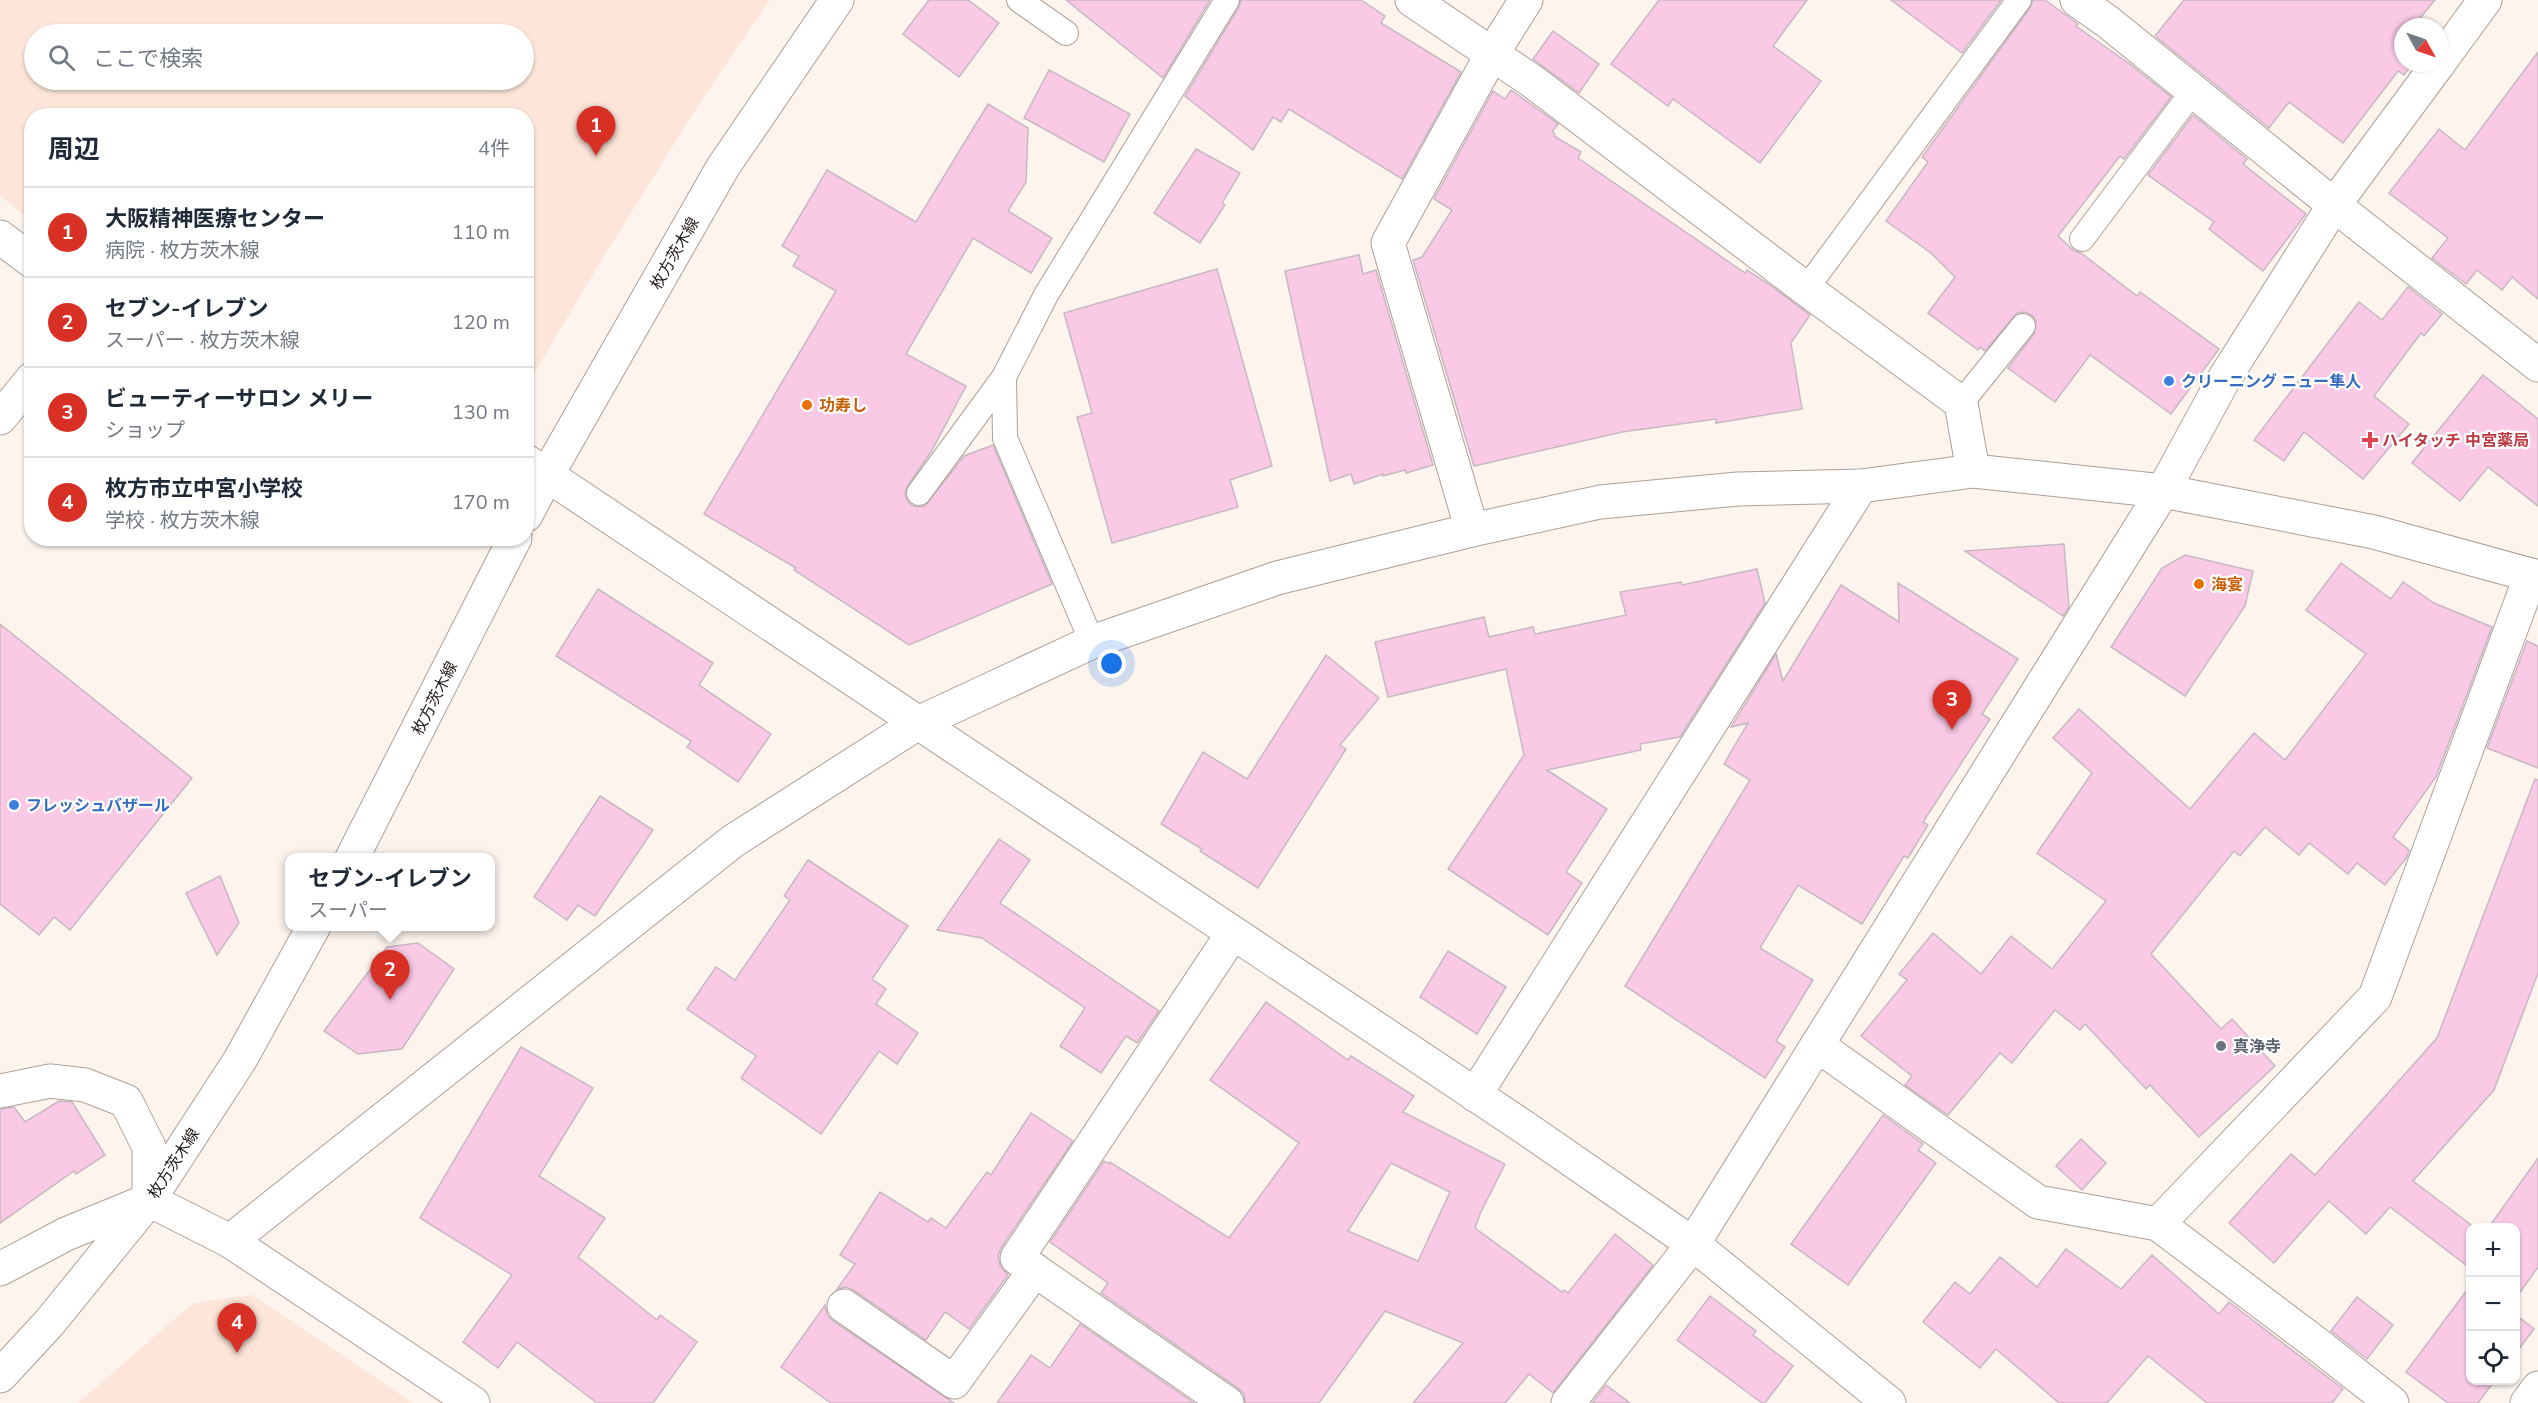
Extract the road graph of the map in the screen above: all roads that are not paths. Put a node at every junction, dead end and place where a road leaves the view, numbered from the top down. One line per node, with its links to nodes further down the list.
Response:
1 (837, 0): 26 (street, 枚方茨木線)
2 (1019, 0): 10 (lane)
3 (1227, 0): 22 (lane)
4 (1412, 0): 12 (street)
5 (1526, 0): 12 (street)
6 (2019, 0): 19 (lane)
7 (2077, 0): 9 (street)
8 (2485, 0): 11 (street)
9 (2116, 11): 14 (street)
10 (1065, 33)
11 (2448, 51)
12 (1492, 54): 19 (street); 31 (street)
13 (2432, 72): 15 (street)
14 (2193, 91): 15 (street); 17 (lane)
15 (2334, 205): 21 (street); 29 (street)
16 (0, 237): 18 (street)
17 (2082, 239)
18 (24, 255)
19 (1806, 289): 24 (street)
20 (2023, 326): 24 (lane)
21 (2538, 365)
22 (1004, 377): 30 (lane); 34 (lane)
23 (24, 389): 25 (street)
24 (1961, 403): 27 (street)
25 (0, 418)
26 (537, 468): 35 (street)
27 (1973, 471): 28 (street); 29 (street)
28 (1861, 486): 31 (street); 41 (street)
29 (2163, 491): 33 (street); 39 (street)
30 (919, 493)
31 (1472, 530): 34 (street)
32 (511, 546): 36 (street, 枚方茨木線)
33 (2534, 576): 43 (street)
34 (1092, 642): 35 (street)
35 (918, 723): 38 (street); 44 (street)
36 (355, 853)
37 (312, 931): 42 (street, 枚方茨木線)
38 (1233, 933): 41 (street); 47 (street)
39 (1816, 1045): 43 (street); 45 (street)
40 (0, 1091): 42 (street)
41 (1475, 1095): 45 (street)
42 (149, 1200): 44 (street); 46 (street); 49 (street, 枚方茨木線)
43 (2158, 1224): 55 (street)
44 (230, 1241): 51 (street)
45 (1693, 1244): 53 (street); 54 (street)
46 (0, 1269)
47 (1035, 1270): 48 (street); 52 (street)
48 (844, 1306)
49 (0, 1376)
50 (2538, 1388): 56 (street)
51 (473, 1403)
52 (1227, 1403)
53 (1568, 1403)
54 (1889, 1403)
55 (2392, 1403)
56 (2527, 1403)

